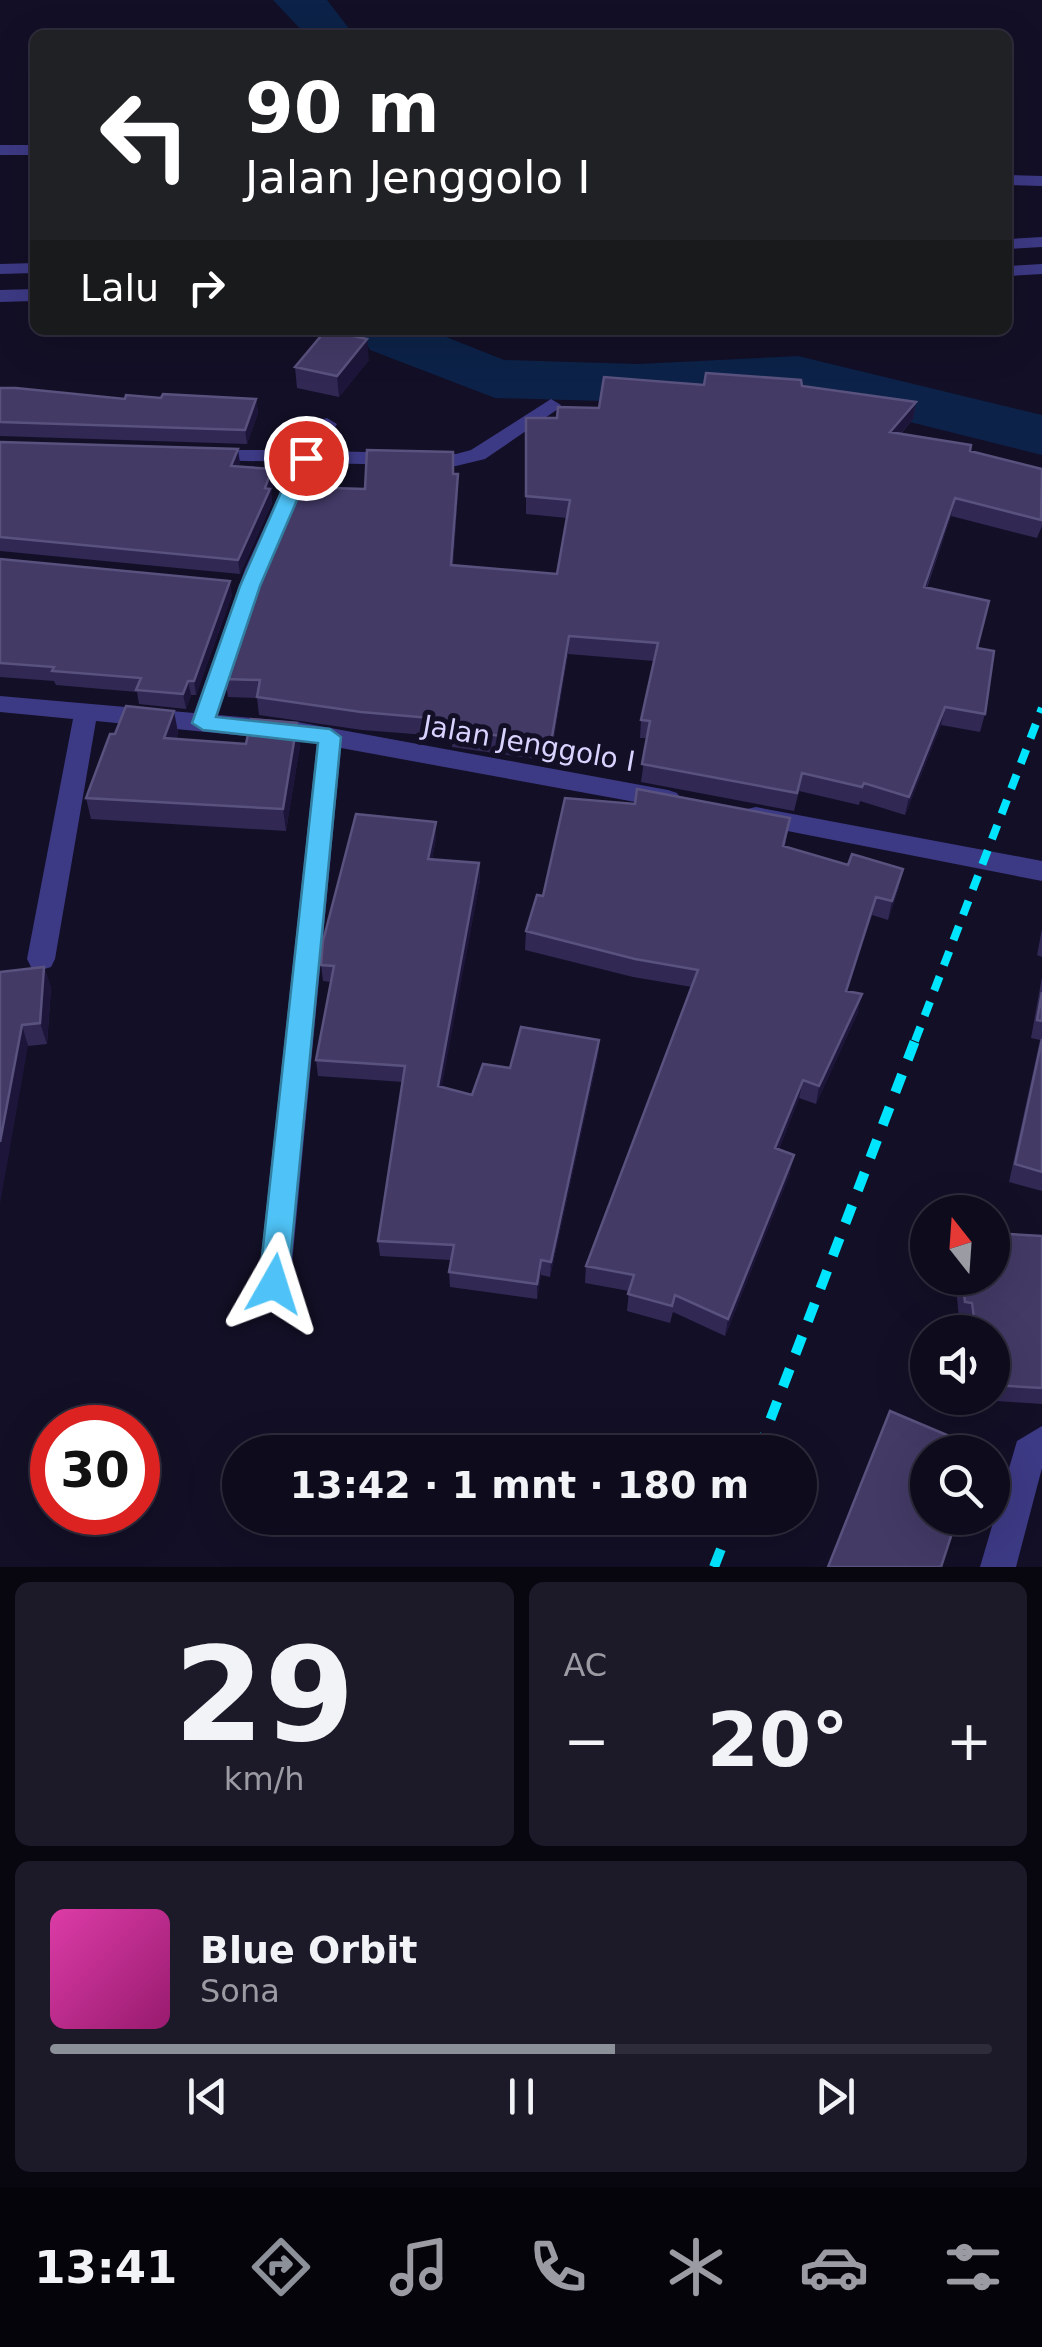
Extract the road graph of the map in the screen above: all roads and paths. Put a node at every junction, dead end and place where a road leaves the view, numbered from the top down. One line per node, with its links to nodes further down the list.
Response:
1 (0, 150): 2 (street)
2 (30, 150)
3 (1012, 180): 4 (street)
4 (1042, 181)
5 (1042, 242): 6 (street)
6 (1012, 244)
7 (0, 268): 8 (street)
8 (30, 268)
9 (1042, 268): 10 (street)
10 (1012, 271)
11 (30, 295): 12 (street)
12 (0, 296)
13 (552, 405): 16 (street)
14 (328, 424): 16 (street)
15 (191, 453): 16 (street)
16 (306, 458): 19 (street)
17 (0, 704): 18 (street, Jalan Jenggolo I)
18 (86, 712): 19 (street, Jalan Jenggolo I); 24 (street)
19 (203, 723): 20 (street, Jalan Jenggolo I)
20 (330, 737): 21 (street, Jalan Jenggolo I); 25 (street)
21 (700, 805)
22 (738, 812): 23 (street)
23 (1042, 871)
24 (41, 959)
25 (274, 1284)
26 (1042, 1442): 27 (street)
27 (998, 1567)

